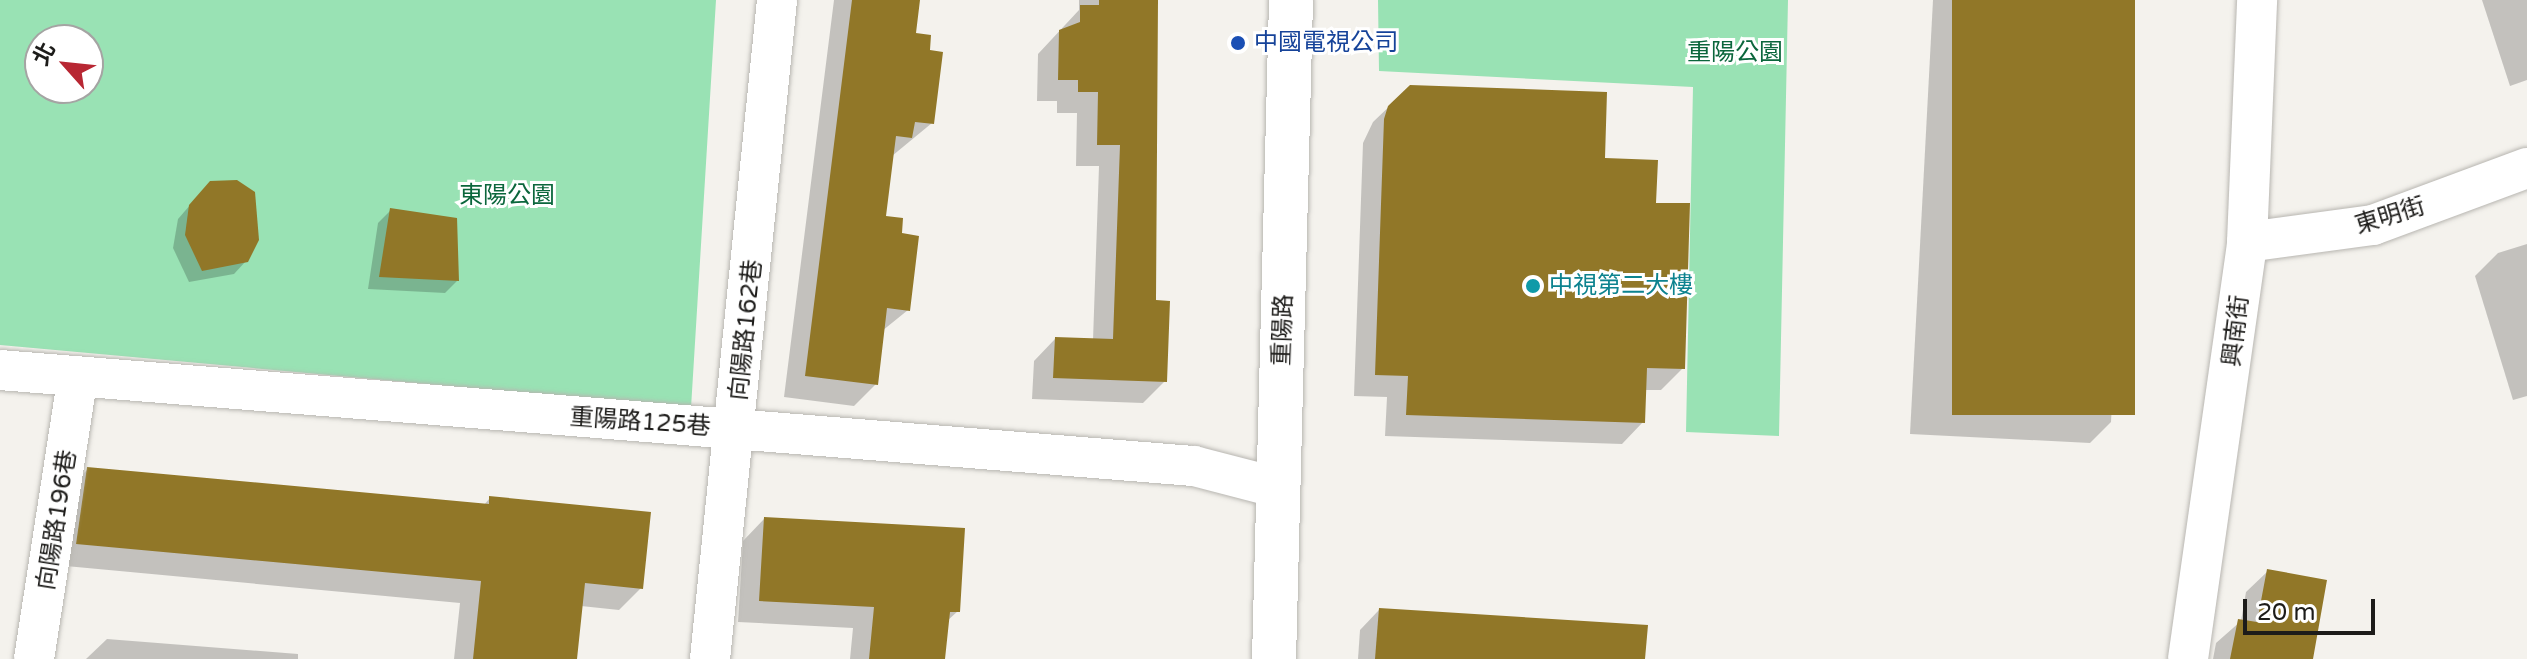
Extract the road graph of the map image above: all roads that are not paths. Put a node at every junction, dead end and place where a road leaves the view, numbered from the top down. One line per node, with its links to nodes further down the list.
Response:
1 (777, 0): 8 (street, 向陽路162巷)
2 (1291, 0): 9 (street, 重陽路)
3 (2257, 0): 5 (street, 興南街)
4 (2527, 168): 5 (street, 東明街)
5 (2247, 242): 13 (street, 興南街)
6 (0, 370): 7 (street, 重陽路125巷)
7 (77, 380): 8 (street, 重陽路125巷); 10 (street, 向陽路196巷)
8 (735, 429): 9 (street, 重陽路125巷); 11 (street, 向陽路162巷)
9 (1279, 488): 12 (street, 重陽路)
10 (34, 659)
11 (710, 659)
12 (1274, 659)
13 (2188, 659)

